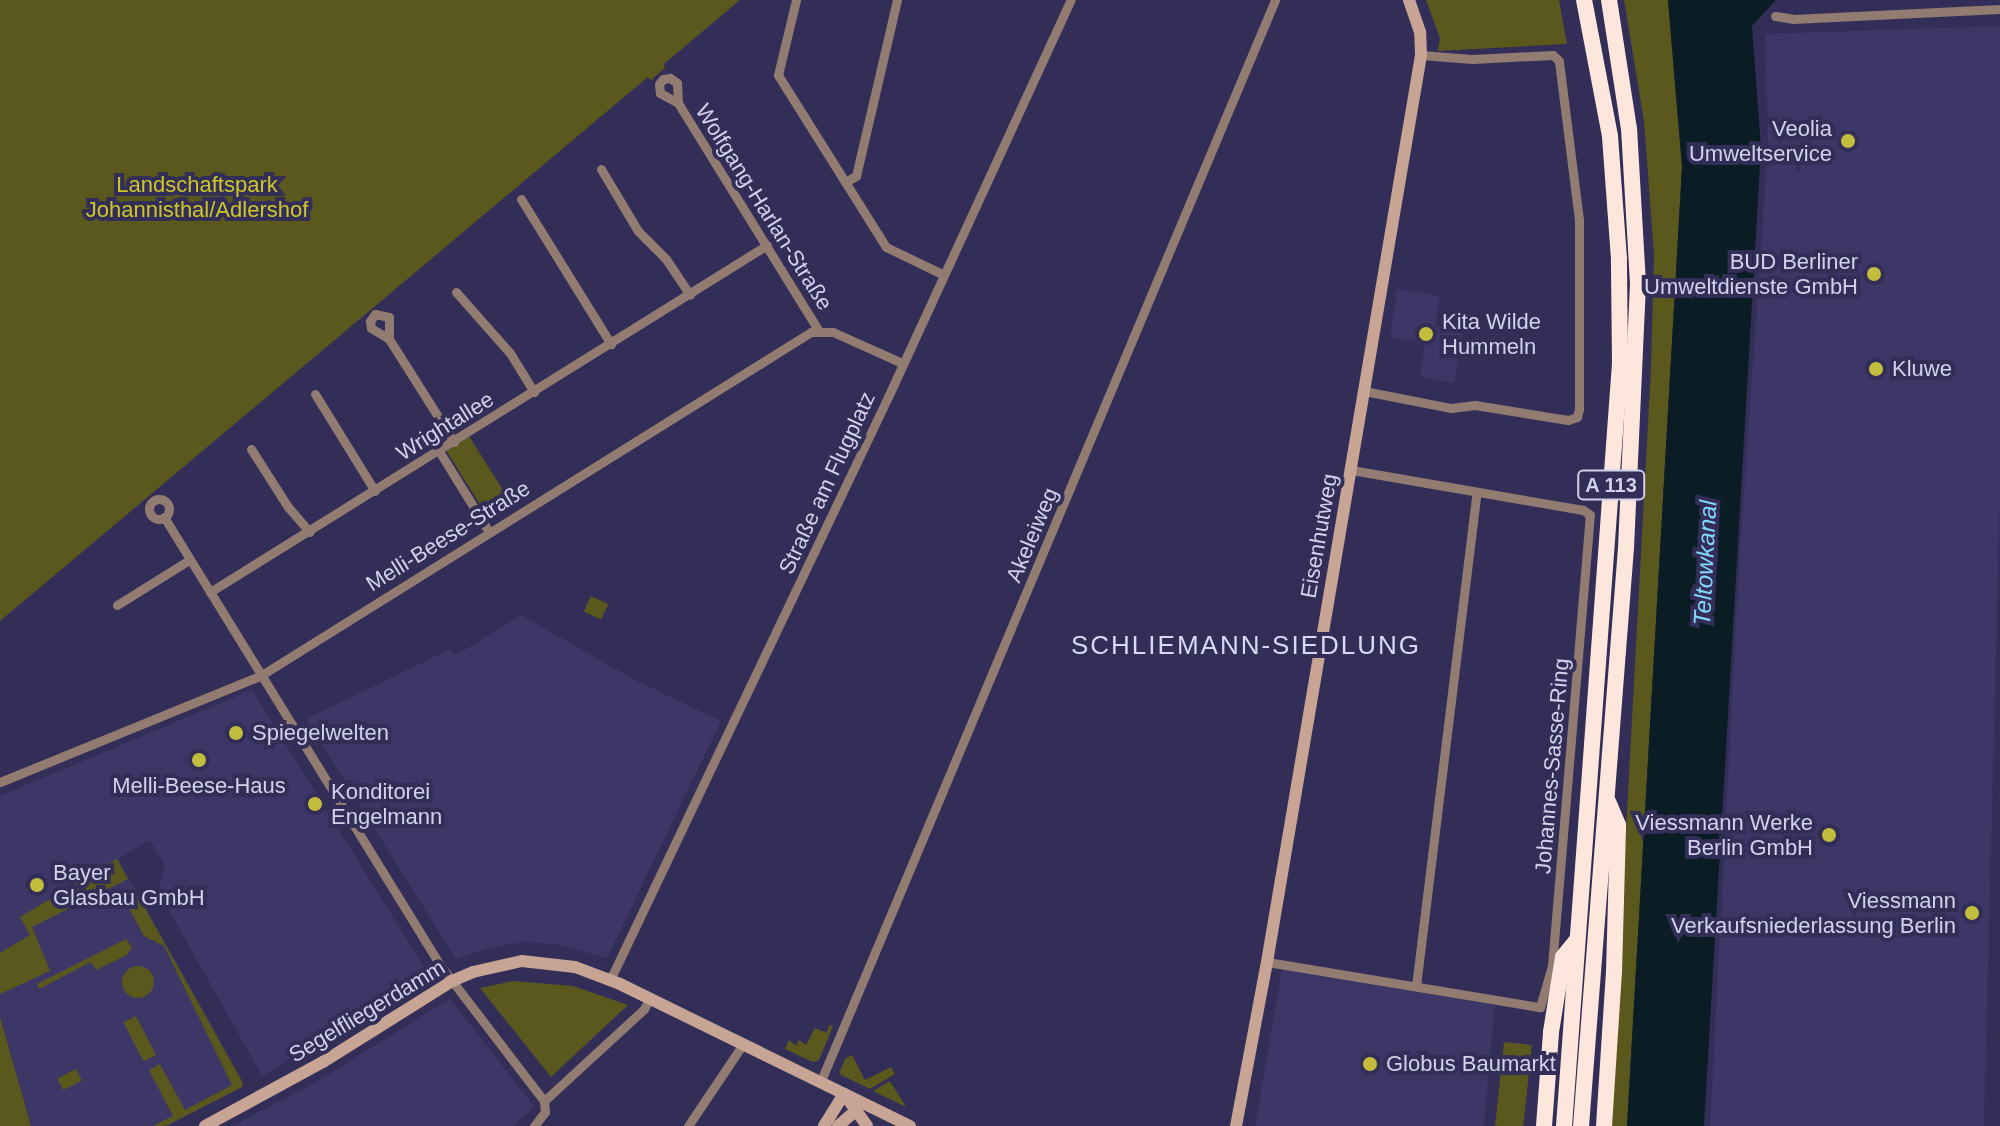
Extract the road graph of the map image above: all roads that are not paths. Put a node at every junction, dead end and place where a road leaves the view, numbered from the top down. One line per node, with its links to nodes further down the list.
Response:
1 (796, 0): 13 (street)
2 (897, 0): 13 (street)
3 (1071, 0): 16 (street, Straße am Flugplatz)
4 (1275, 0): 48 (street, Akeleiweg)
5 (1409, 0): 10 (street, Eisenhutweg)
6 (1584, 0): 41 (highway, A 113)
7 (1609, 0): 40 (highway, A 113)
8 (2000, 9): 9 (street)
9 (1775, 16)
10 (1421, 55): 23 (street, Eisenhutweg); 23 (street)
11 (678, 103): 15 (street, Wolfgang-Harlan-Straße)
12 (601, 169): 18 (street)
13 (845, 182): 16 (street)
14 (521, 199): 21 (street)
15 (767, 245): 18 (street, Wrightallee); 19 (street, Wolfgang-Harlan-Straße)
16 (942, 274): 22 (street, Straße am Flugplatz)
17 (456, 292): 24 (street)
18 (690, 295): 21 (street, Wrightallee)
19 (818, 330): 22 (street); 34 (street, Melli-Beese-Straße)
20 (389, 339): 26 (street)
21 (611, 344): 24 (street, Wrightallee)
22 (902, 363): 43 (street, Straße am Flugplatz)
23 (1364, 391): 29 (street, Eisenhutweg)
24 (534, 392): 26 (street, Wrightallee)
25 (315, 394): 30 (street)
26 (454, 442): 28 (street, Wrightallee)
27 (251, 449): 33 (street)
28 (439, 451): 30 (street, Wrightallee); 34 (street)
29 (1351, 470): 31 (street, Johannes-Sasse-Ring); 42 (street, Eisenhutweg)
30 (375, 491): 33 (street, Wrightallee)
31 (1477, 492): 45 (street); 45 (street, Johannes-Sasse-Ring)
32 (164, 517): 35 (street)
33 (310, 532): 36 (street, Wrightallee)
34 (489, 532): 38 (street, Melli-Beese-Straße)
35 (189, 560): 36 (street); 37 (street)
36 (210, 592): 38 (street)
37 (117, 605)
38 (260, 676): 39 (street, Melli-Beese-Straße); 44 (street)
39 (0, 782)
40 (1606, 798): 62 (highway, A 113); 63 (highway)
41 (1576, 941): 60 (highway); 61 (highway, A 113)
42 (1267, 962): 45 (street, Johannes-Sasse-Ring); 59 (street, Eisenhutweg)
43 (610, 980): 44 (street, Segelfliegerdamm); 46 (street, Segelfliegerdamm)
44 (452, 981): 50 (street); 52 (street, Segelfliegerdamm)
45 (1416, 986)
46 (650, 998): 47 (street, Segelfliegerdamm); 50 (street)
47 (743, 1044): 48 (street, Segelfliegerdamm); 54 (street)
48 (820, 1083): 49 (street, Segelfliegerdamm)
49 (844, 1094): 51 (street); 55 (street); 58 (street, Segelfliegerdamm)
50 (544, 1101): 53 (street)
51 (854, 1112): 56 (street); 57 (street)
52 (205, 1126)
53 (534, 1126)
54 (688, 1126)
55 (824, 1126)
56 (838, 1126)
57 (867, 1126)
58 (910, 1126)
59 (1236, 1126)
60 (1544, 1126)
61 (1564, 1126)
62 (1581, 1126)
63 (1604, 1126)

